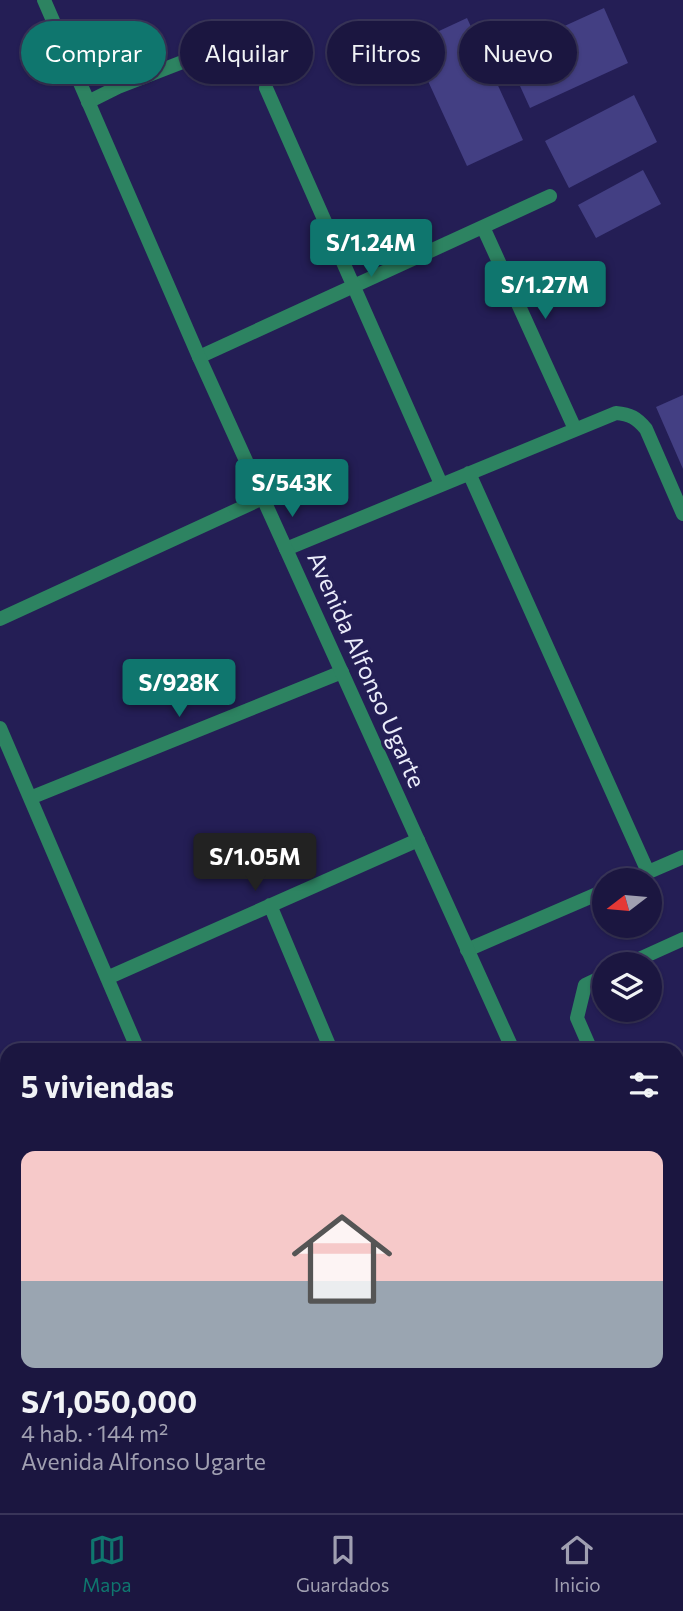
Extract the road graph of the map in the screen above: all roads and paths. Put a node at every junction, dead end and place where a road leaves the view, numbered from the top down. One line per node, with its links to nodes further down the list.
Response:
1 (44, 0): 4 (street, Avenida Alfonso Ugarte)
2 (180, 63): 4 (street)
3 (266, 88): 7 (street)
4 (88, 102): 8 (street, Avenida Alfonso Ugarte)
5 (550, 196): 6 (street)
6 (483, 227): 7 (street); 9 (street)
7 (355, 285): 8 (street); 11 (street)
8 (200, 357): 12 (street, Avenida Alfonso Ugarte)
9 (575, 429): 10 (street); 13 (street)
10 (469, 473): 11 (street); 21 (street)
11 (441, 484): 14 (street)
12 (263, 498): 14 (street, Avenida Alfonso Ugarte); 15 (street)
13 (683, 513)
14 (286, 548): 16 (street, Avenida Alfonso Ugarte)
15 (0, 619)
16 (342, 672): 18 (street); 19 (street, Avenida Alfonso Ugarte)
17 (0, 728): 18 (street)
18 (30, 799): 28 (street)
19 (418, 840): 24 (street); 26 (street, Avenida Alfonso Ugarte)
20 (683, 857): 22 (street)
21 (646, 868)
22 (657, 868)
23 (592, 896): 26 (street)
24 (270, 905): 28 (street); 31 (street)
25 (683, 939): 27 (street)
26 (467, 950): 32 (street, Avenida Alfonso Ugarte)
27 (654, 952)
28 (107, 978): 30 (street)
29 (592, 982): 33 (street)
30 (135, 1043)
31 (328, 1043)
32 (510, 1043)
33 (588, 1043)

